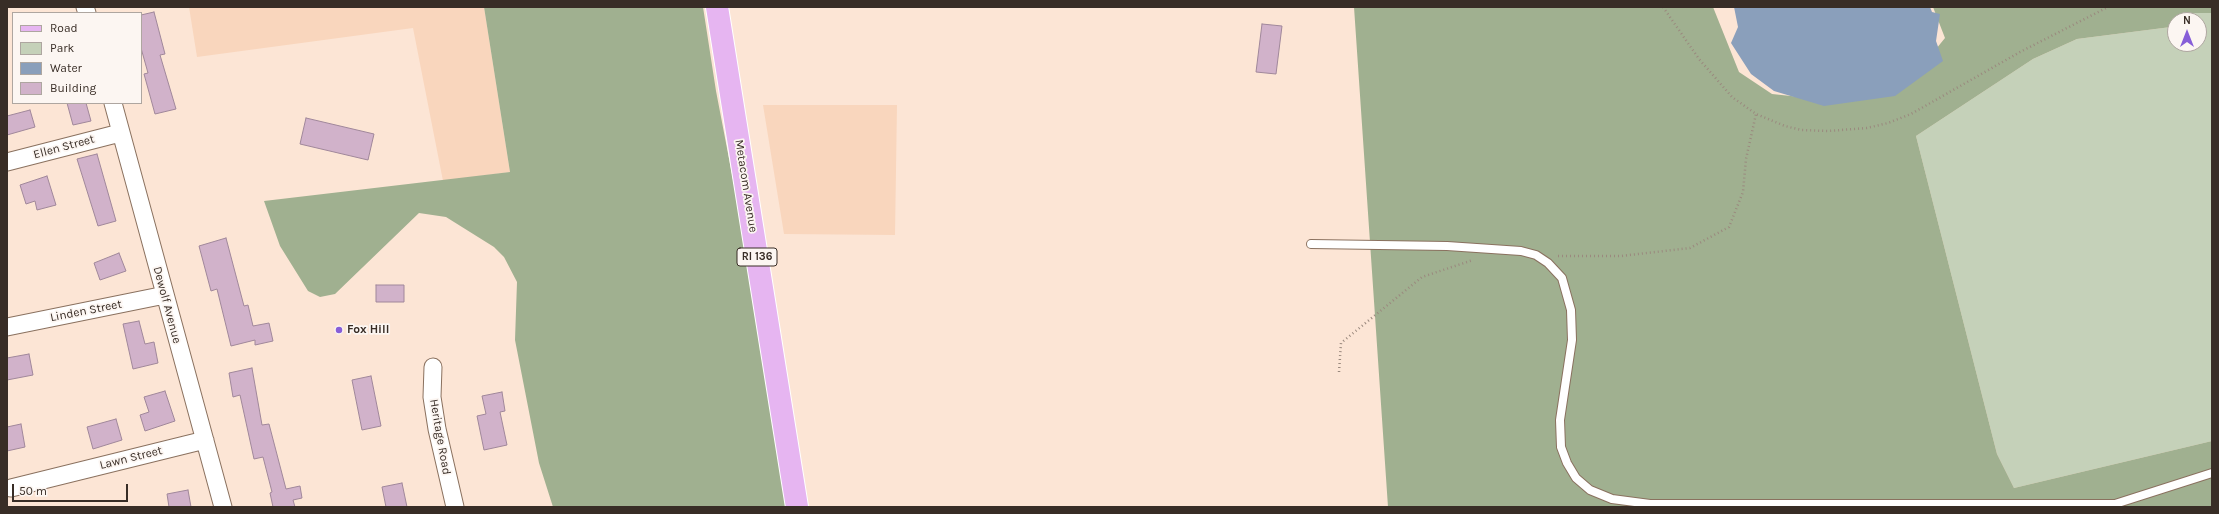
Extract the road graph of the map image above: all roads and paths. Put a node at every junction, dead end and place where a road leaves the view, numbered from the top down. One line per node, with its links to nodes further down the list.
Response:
1 (717, 7): 20 (main road, Metacom Avenue / RI 136)
2 (1663, 7): 5 (path)
3 (2108, 7): 5 (path)
4 (113, 104): 6 (street, Dewolf Avenue)
5 (1756, 114): 9 (path)
6 (120, 132): 7 (street, Ellen Street); 11 (street, Dewolf Avenue)
7 (7, 162)
8 (1311, 244): 9 (lane)
9 (1536, 255): 16 (lane)
10 (1481, 260): 14 (path)
11 (165, 295): 12 (street, Linden Street); 15 (street, Dewolf Avenue)
12 (7, 326)
13 (433, 367): 19 (street, Heritage Road)
14 (1338, 372)
15 (205, 440): 17 (street, Lawn Street); 18 (street, Dewolf Avenue)
16 (2212, 473)
17 (11, 488)
18 (223, 507)
19 (455, 507)
20 (797, 507)

